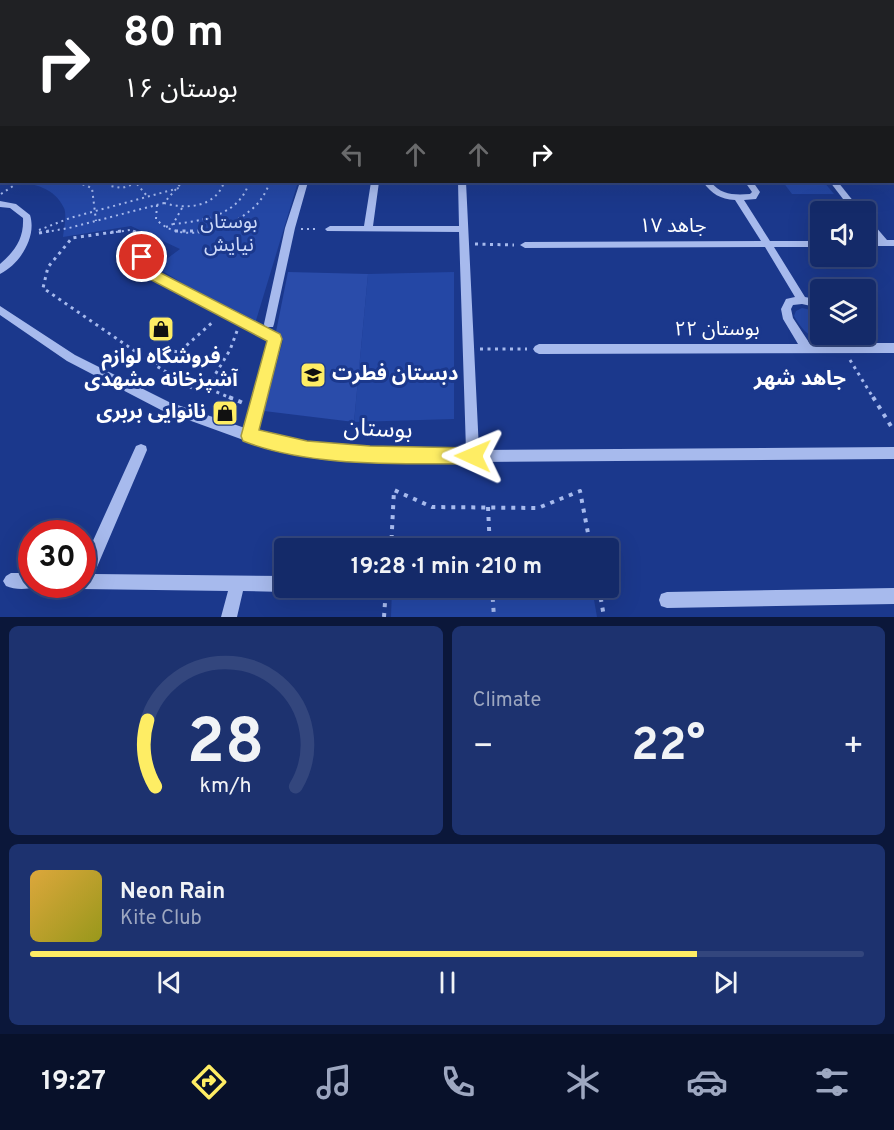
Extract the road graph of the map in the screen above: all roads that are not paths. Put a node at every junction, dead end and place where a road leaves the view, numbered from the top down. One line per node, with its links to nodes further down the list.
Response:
1 (304, 183): 23 (street)
2 (375, 183): 11 (street)
3 (462, 183): 12 (street)
4 (708, 183): 7 (street)
5 (749, 183): 7 (street)
6 (835, 183): 8 (street)
7 (738, 197): 15 (street)
8 (849, 201)
9 (0, 204): 19 (street)
10 (330, 229): 11 (street)
11 (368, 229): 12 (street)
12 (464, 229): 32 (street)
13 (876, 230): 14 (street)
14 (889, 243)
15 (767, 244): 16 (street, جاهد ۱۷); 17 (street, جاهد ۱۷); 20 (street)
16 (810, 244)
17 (525, 245)
18 (142, 257): 29 (street)
19 (0, 270)
20 (802, 300): 21 (street); 25 (street)
21 (810, 302)
22 (0, 310): 29 (street, بوستان)
23 (269, 324)
24 (857, 345): 26 (street)
25 (807, 348): 26 (street, بوستان ۲۲); 28 (street, بوستان ۲۲)
26 (859, 348): 27 (street, بوستان ۲۲)
27 (894, 348)
28 (539, 349)
29 (249, 436): 32 (street, بوستان)
30 (141, 450): 33 (street)
31 (894, 453): 32 (street, بوستان)
32 (473, 456)
33 (96, 552)
34 (11, 581): 35 (street)
35 (18, 581)
36 (96, 581): 38 (street)
37 (274, 584): 38 (street)
38 (237, 585): 41 (street)
39 (894, 596): 40 (street)
40 (667, 600)
41 (229, 617)

